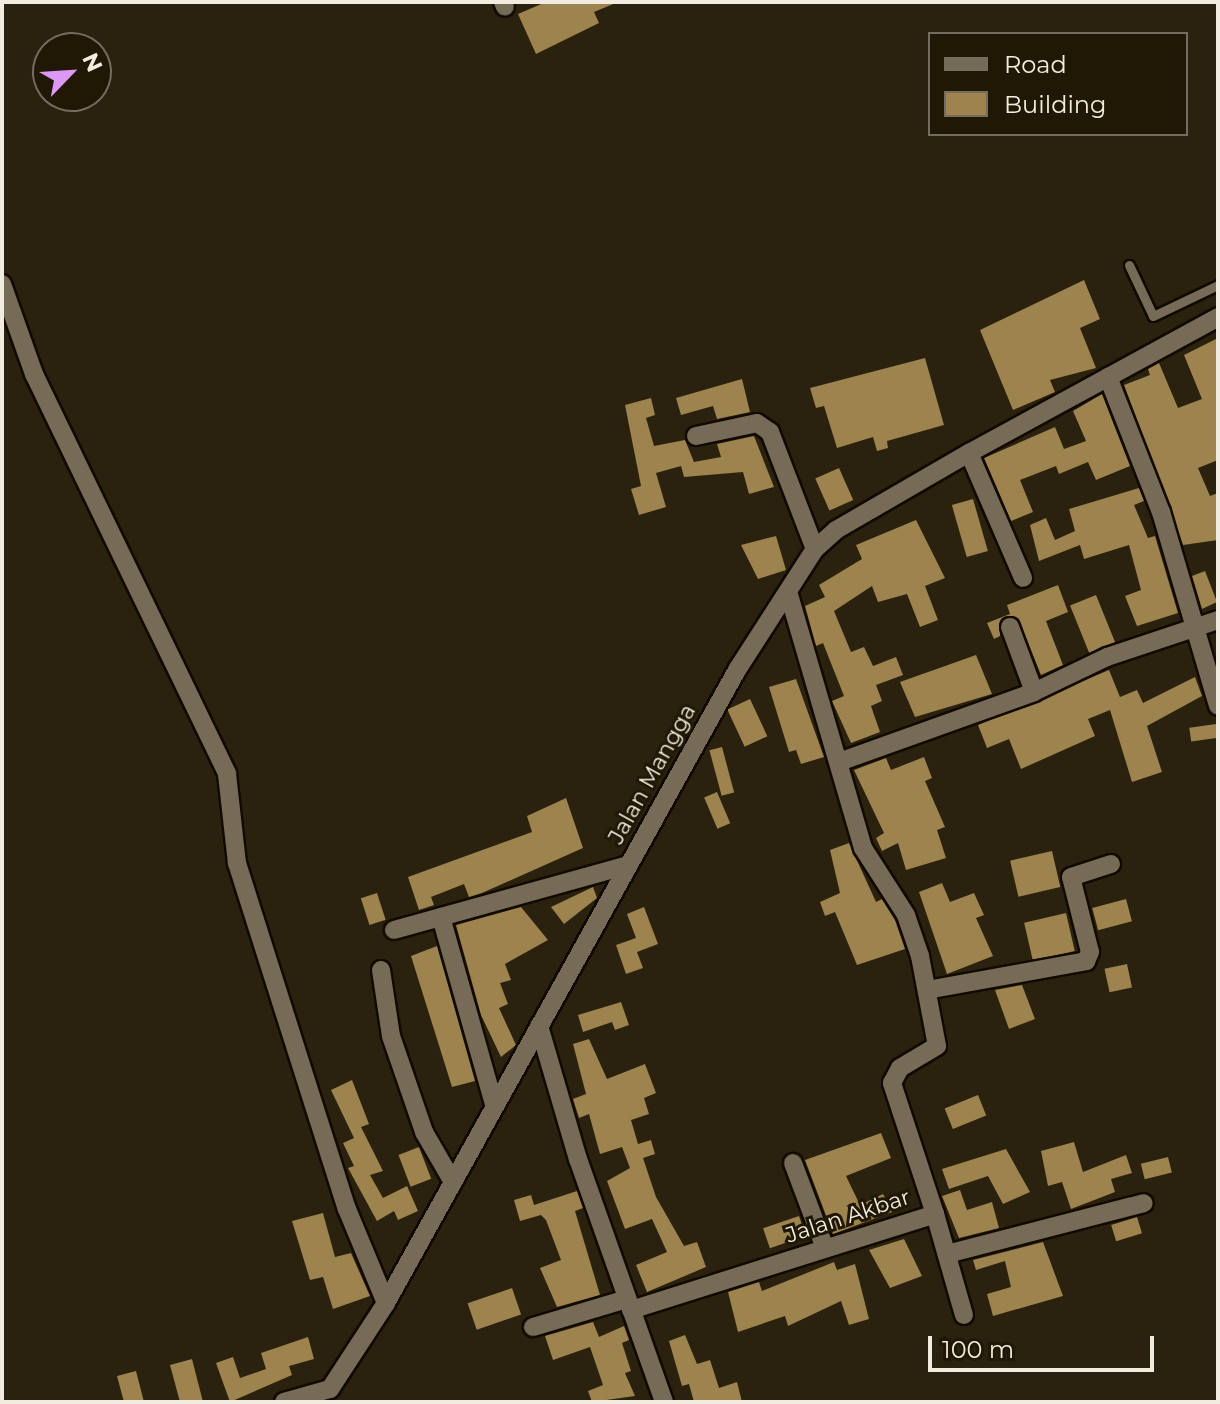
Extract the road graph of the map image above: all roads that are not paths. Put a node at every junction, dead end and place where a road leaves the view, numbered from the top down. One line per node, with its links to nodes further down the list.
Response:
1 (1129, 265): 3 (lane)
2 (2, 284): 31 (street)
3 (1218, 285)
4 (1218, 317): 5 (street, Jalan Mangga)
5 (1108, 377): 7 (street, Jalan Mangga); 13 (street)
6 (696, 436): 8 (street)
7 (969, 453): 8 (street, Jalan Mangga); 9 (street)
8 (815, 549): 10 (street, Jalan Mangga)
9 (1023, 578)
10 (788, 592): 16 (street, Jalan Akbar); 18 (street, Jalan Mangga)
11 (1218, 620): 13 (street)
12 (1010, 627): 14 (street)
13 (1193, 628): 14 (street); 15 (street)
14 (1034, 692): 16 (street)
15 (1218, 706)
16 (839, 762): 22 (street, Jalan Akbar)
17 (1111, 864): 22 (street)
18 (628, 865): 19 (street); 23 (street, Jalan Mangga)
19 (441, 917): 20 (street); 24 (street)
20 (394, 930)
21 (381, 970): 26 (street)
22 (927, 990): 28 (street, Jalan Akbar)
23 (539, 1026): 24 (street, Jalan Mangga); 32 (street)
24 (494, 1104): 26 (street, Jalan Mangga)
25 (793, 1163): 29 (street)
26 (453, 1182): 31 (street, Jalan Mangga)
27 (1144, 1203): 30 (street)
28 (935, 1214): 29 (street, Jalan Akbar); 30 (street)
29 (825, 1248): 32 (street, Jalan Akbar)
30 (947, 1254): 33 (street)
31 (386, 1303): 35 (street, Jalan Mangga)
32 (629, 1305): 34 (street, Jalan Akbar); 37 (street)
33 (964, 1315)
34 (533, 1327)
35 (331, 1396): 36 (street, Jalan Mangga)
36 (284, 1402)
37 (664, 1402)

